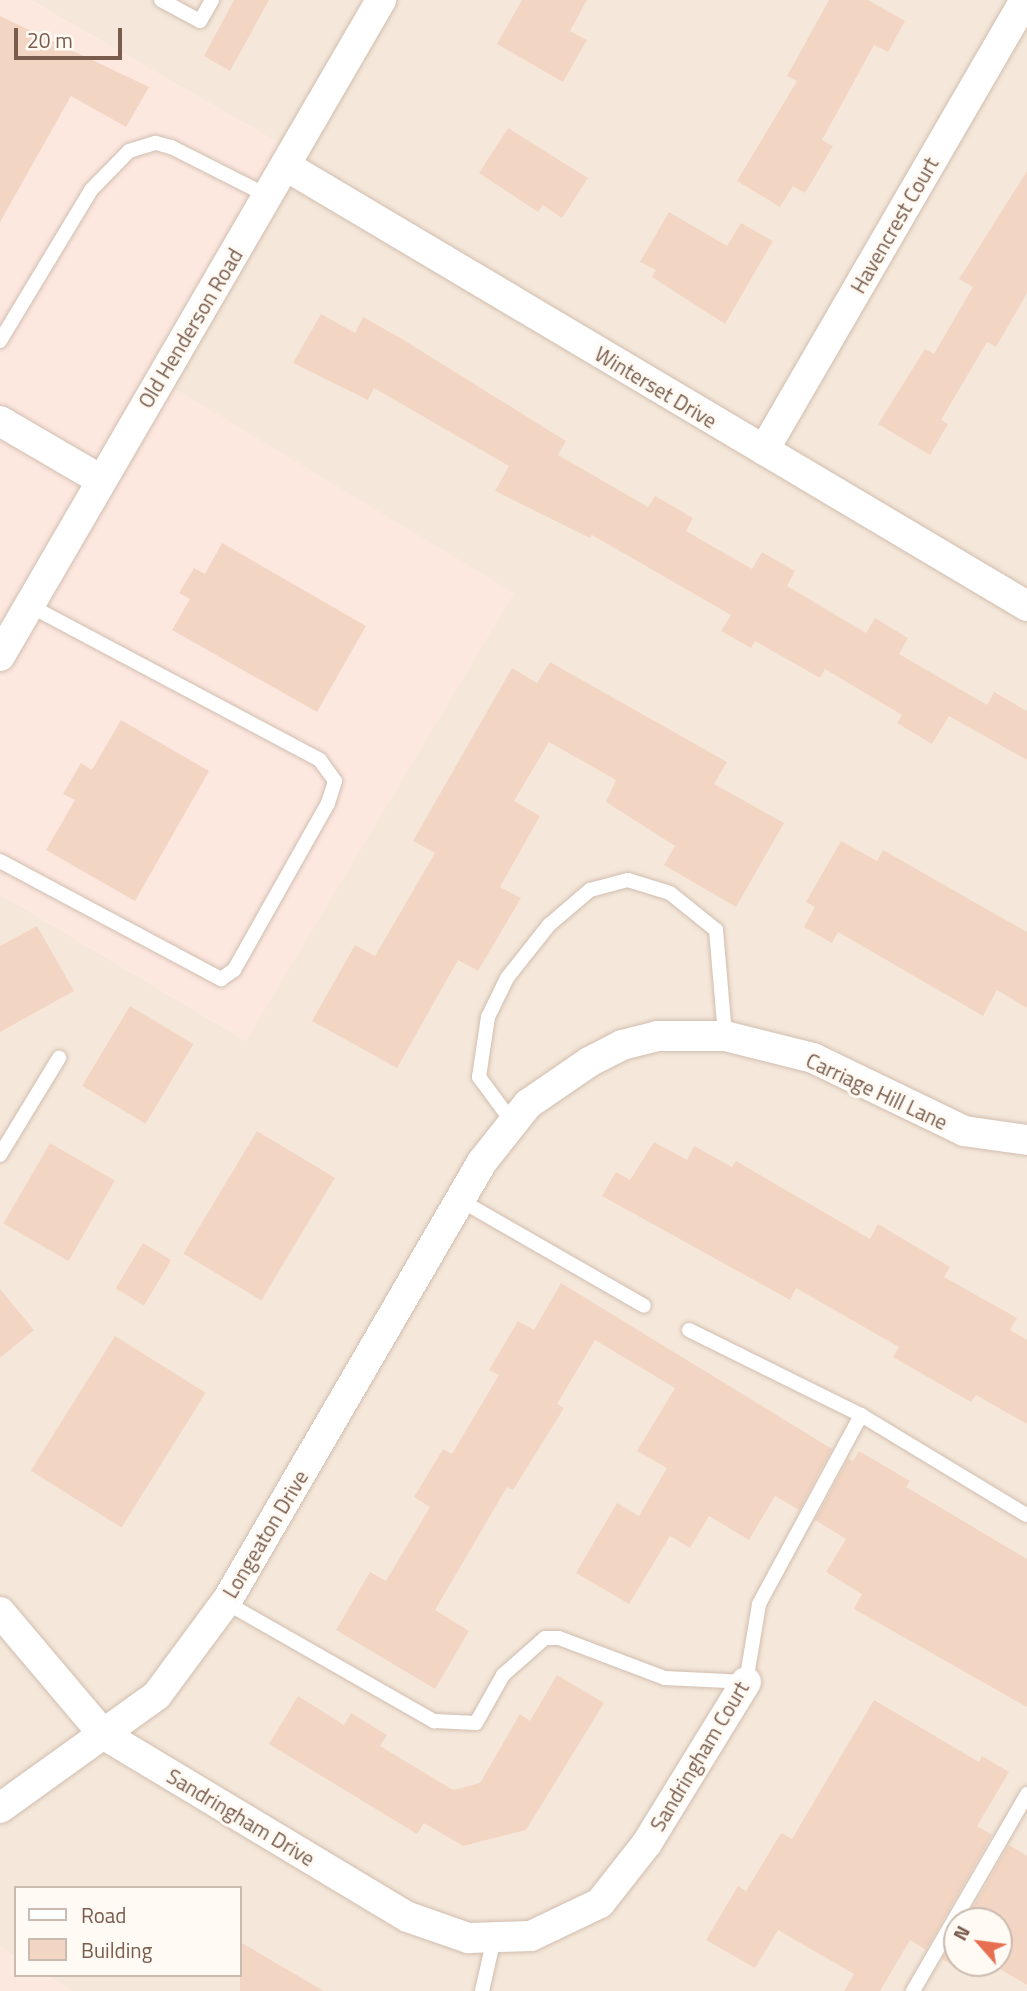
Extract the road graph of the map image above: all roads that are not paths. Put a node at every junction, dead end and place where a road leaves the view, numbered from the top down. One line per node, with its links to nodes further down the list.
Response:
1 (161, 0): 2 (lane)
2 (212, 0)
3 (381, 0): 5 (street, Old Henderson Road)
4 (1025, 0): 9 (street, Havencrest Court)
5 (286, 166): 6 (street, Old Henderson Road); 9 (street, Winterset Drive)
6 (268, 196): 7 (lane); 10 (street, Old Henderson Road)
7 (0, 341)
8 (3, 428): 10 (street)
9 (764, 450): 12 (street, Winterset Drive)
10 (100, 480): 11 (street, Old Henderson Road)
11 (29, 605): 13 (street, Old Henderson Road); 14 (lane)
12 (1027, 606)
13 (0, 656)
14 (0, 861)
15 (725, 1036): 17 (street, Carriage Hill Lane); 17 (lane); 18 (street, Carriage Hill Lane)
16 (60, 1058): 19 (lane)
17 (513, 1123): 20 (street, Carriage Hill Lane)
18 (1027, 1140)
19 (0, 1155)
20 (460, 1200): 21 (lane); 25 (street, Longeaton Drive)
21 (644, 1307)
22 (689, 1330): 23 (lane)
23 (861, 1415): 24 (lane); 27 (lane, Sandringham Court)
24 (1026, 1515)
25 (225, 1602): 27 (lane); 28 (street, Longeaton Drive)
26 (0, 1612): 28 (street, Sandringham Drive)
27 (746, 1682): 31 (street, Sandringham Court)
28 (103, 1734): 30 (street, Longeaton Drive); 32 (street, Sandringham Drive)
29 (1027, 1794): 34 (lane)
30 (0, 1808)
31 (531, 1936): 32 (street, Sandringham Drive)
32 (494, 1938): 33 (lane)
33 (482, 1991)
34 (912, 1991)

